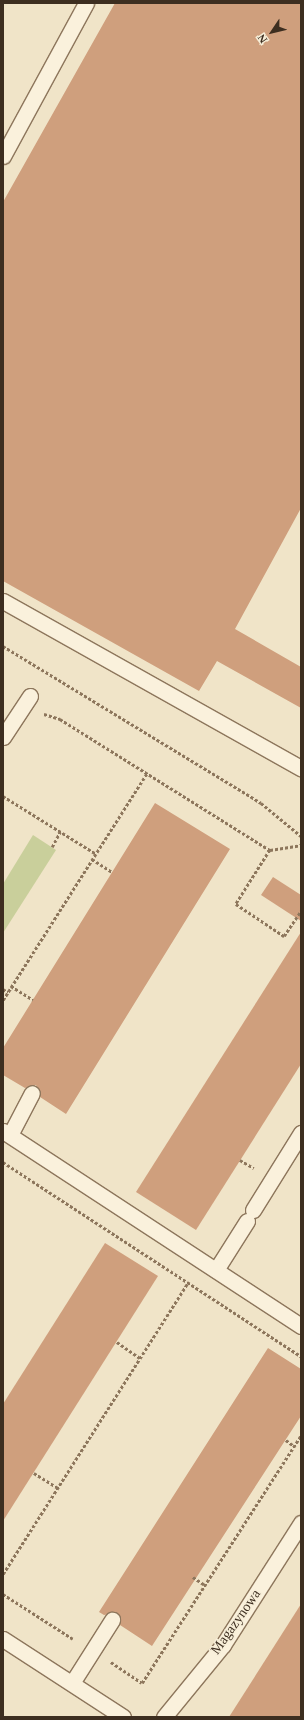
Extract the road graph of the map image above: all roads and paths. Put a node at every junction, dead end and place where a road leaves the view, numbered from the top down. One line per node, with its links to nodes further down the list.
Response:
1 (86, 3): 2 (lane)
2 (3, 156)
3 (3, 601): 7 (lane)
4 (3, 646): 11 (path)
5 (26, 701): 6 (lane); 8 (path)
6 (3, 737)
7 (301, 768)
8 (147, 773): 14 (path); 15 (path)
9 (3, 796): 10 (path)
10 (60, 832): 13 (path); 15 (path)
11 (301, 836)
12 (301, 845): 14 (path)
13 (52, 847)
14 (270, 850): 18 (path)
15 (96, 854): 16 (path)
16 (92, 859): 17 (path); 19 (path)
17 (112, 872)
18 (301, 911)
19 (11, 986): 21 (path); 23 (path)
20 (3, 989): 21 (path)
21 (8, 992): 22 (path)
22 (3, 1000)
23 (33, 1000)
24 (32, 1093): 25 (lane)
25 (6, 1133): 30 (lane)
26 (301, 1133): 30 (lane)
27 (240, 1160): 29 (path)
28 (3, 1162): 31 (path)
29 (260, 1171)
30 (216, 1270): 32 (lane)
31 (188, 1282): 34 (path); 35 (path)
32 (301, 1326)
33 (117, 1342): 35 (path)
34 (301, 1356)
35 (140, 1358): 40 (path)
36 (301, 1435): 38 (path)
37 (286, 1440): 38 (path)
38 (294, 1446): 44 (path)
39 (34, 1473): 40 (path)
40 (58, 1488): 42 (path)
41 (301, 1523): 52 (lane, Magazynowa)
42 (3, 1574)
43 (193, 1577): 44 (path)
44 (205, 1585): 49 (path)
45 (3, 1594): 48 (path)
46 (112, 1620): 50 (lane)
47 (3, 1639): 50 (lane)
48 (70, 1645)
49 (106, 1668)
50 (72, 1684): 51 (lane)
51 (123, 1717)
52 (164, 1717)

